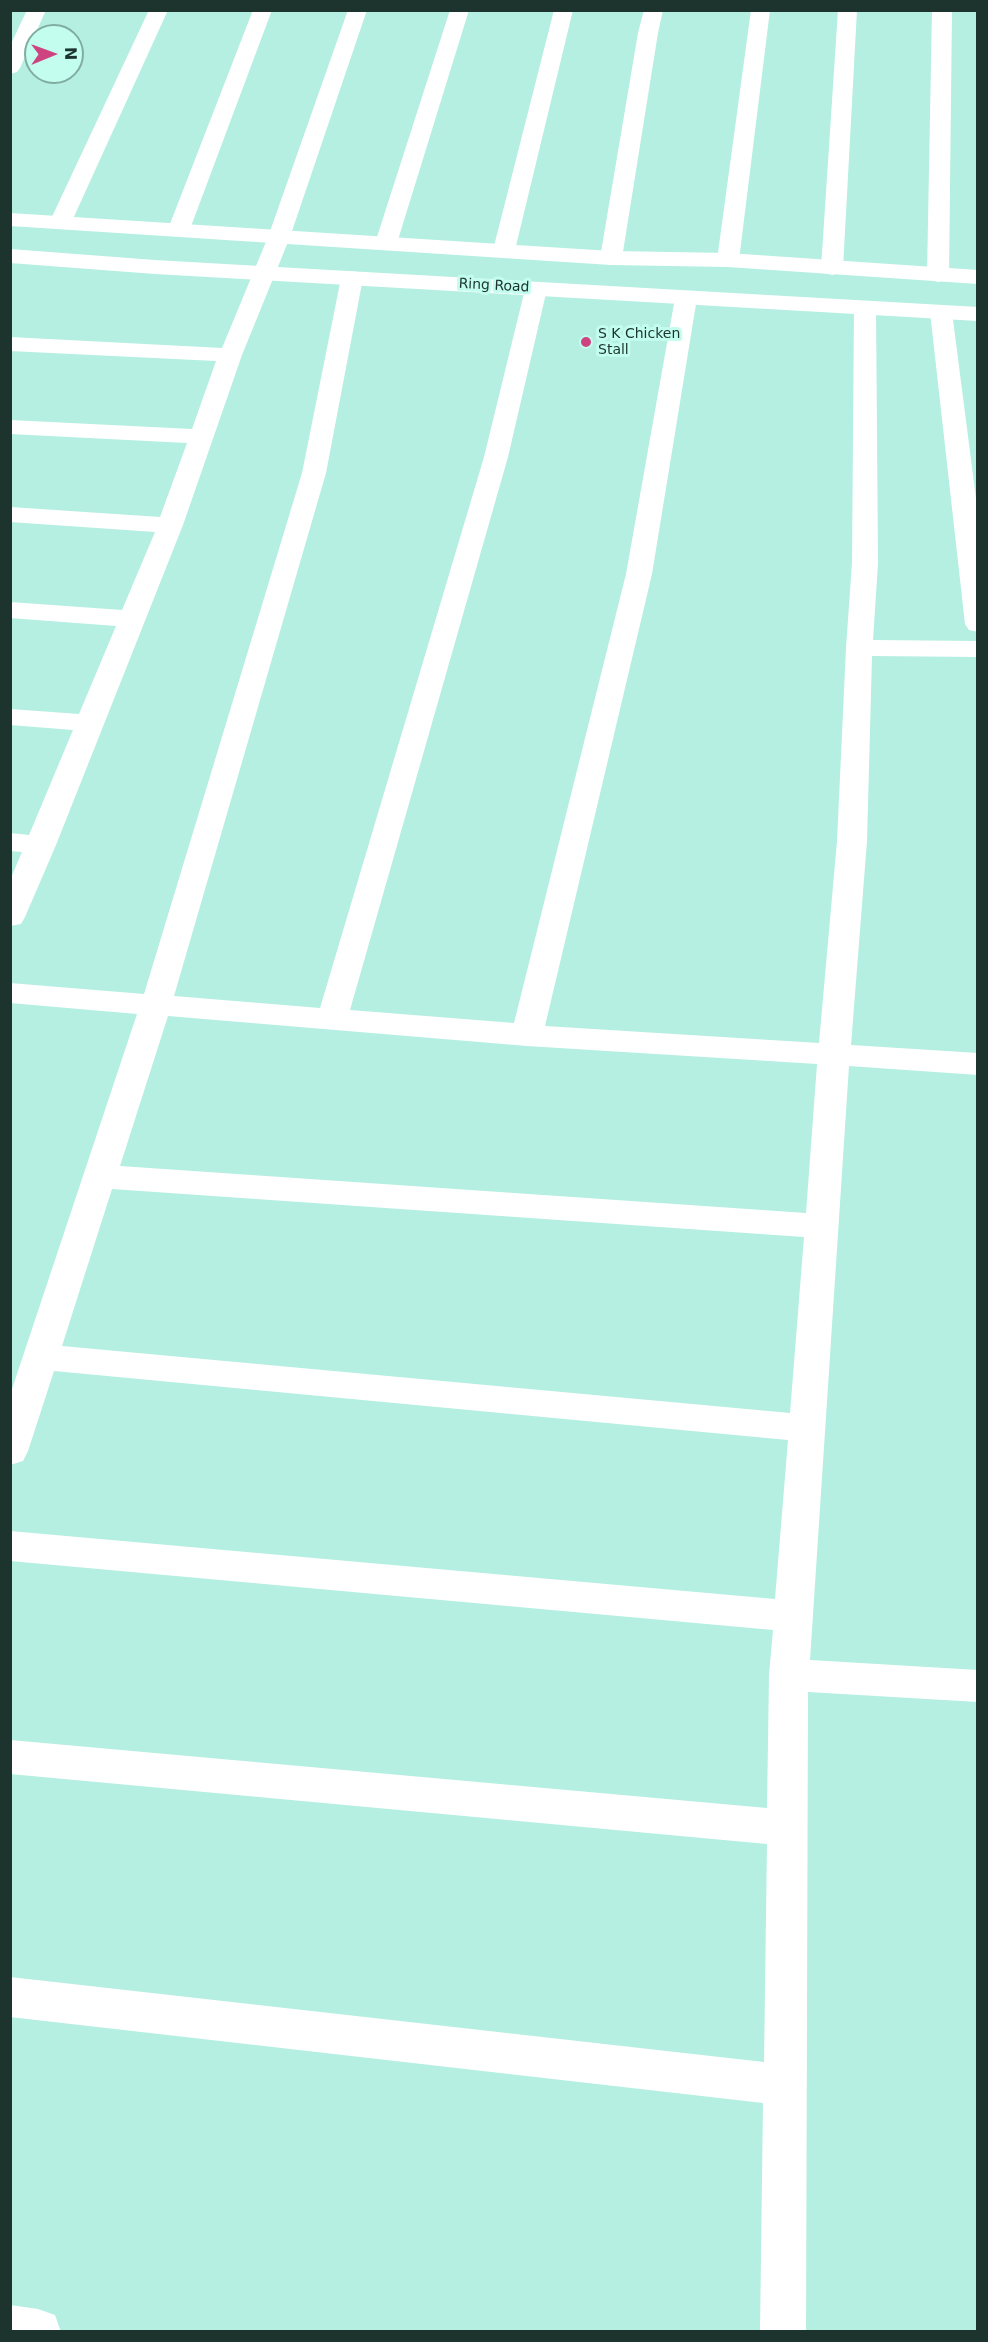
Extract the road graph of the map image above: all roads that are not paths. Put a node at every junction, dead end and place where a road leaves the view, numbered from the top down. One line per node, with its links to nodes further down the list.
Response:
1 (37, 10): 11 (street)
2 (159, 10): 13 (street)
3 (263, 10): 14 (street)
4 (358, 10): 15 (street)
5 (460, 10): 16 (street)
6 (564, 10): 17 (street)
7 (654, 10): 19 (street)
8 (761, 10): 20 (street)
9 (848, 10): 21 (street)
10 (942, 10): 23 (street)
11 (10, 68)
12 (10, 219): 13 (street)
13 (61, 221): 14 (street)
14 (179, 229): 15 (street)
15 (279, 237): 16 (street); 22 (street)
16 (386, 243): 17 (street)
17 (504, 250): 19 (street)
18 (10, 256): 22 (street, Ring Road)
19 (611, 258): 20 (street)
20 (728, 260): 21 (street)
21 (832, 268): 23 (street)
22 (263, 273): 25 (street, Ring Road); 32 (street)
23 (938, 275): 24 (street)
24 (978, 277)
25 (352, 278): 26 (street, Ring Road); 48 (street)
26 (536, 289): 27 (street, Ring Road); 49 (street)
27 (686, 297): 28 (street, Ring Road); 50 (street)
28 (865, 308): 29 (street, Ring Road); 40 (street)
29 (941, 312): 30 (street, Ring Road); 39 (street)
30 (978, 314)
31 (10, 344): 32 (street)
32 (230, 355): 34 (street)
33 (10, 427): 34 (street)
34 (202, 437): 36 (street)
35 (10, 514): 36 (street)
36 (170, 525): 38 (street)
37 (10, 610): 38 (street)
38 (132, 619): 43 (street)
39 (978, 624)
40 (859, 648): 41 (street); 51 (street)
41 (978, 649)
42 (10, 717): 43 (street)
43 (91, 723): 45 (street)
44 (10, 842): 45 (street)
45 (41, 844): 46 (street)
46 (10, 917)
47 (10, 993): 48 (street)
48 (156, 1004): 49 (street); 53 (street)
49 (332, 1019): 50 (street)
50 (527, 1035): 51 (street)
51 (834, 1055): 52 (street); 54 (street)
52 (978, 1064)
53 (100, 1176): 54 (street); 55 (street)
54 (822, 1226): 56 (street)
55 (41, 1358): 56 (street); 57 (street)
56 (806, 1428): 59 (street)
57 (10, 1451)
58 (10, 1546): 59 (street)
59 (793, 1616): 60 (street)
60 (789, 1675): 61 (street); 63 (street)
61 (978, 1686)
62 (10, 1757): 63 (street)
63 (787, 1828): 65 (street)
64 (10, 1997): 65 (street)
65 (785, 2085): 68 (street)
66 (10, 2328): 67 (street)
67 (38, 2331)
68 (783, 2331)

